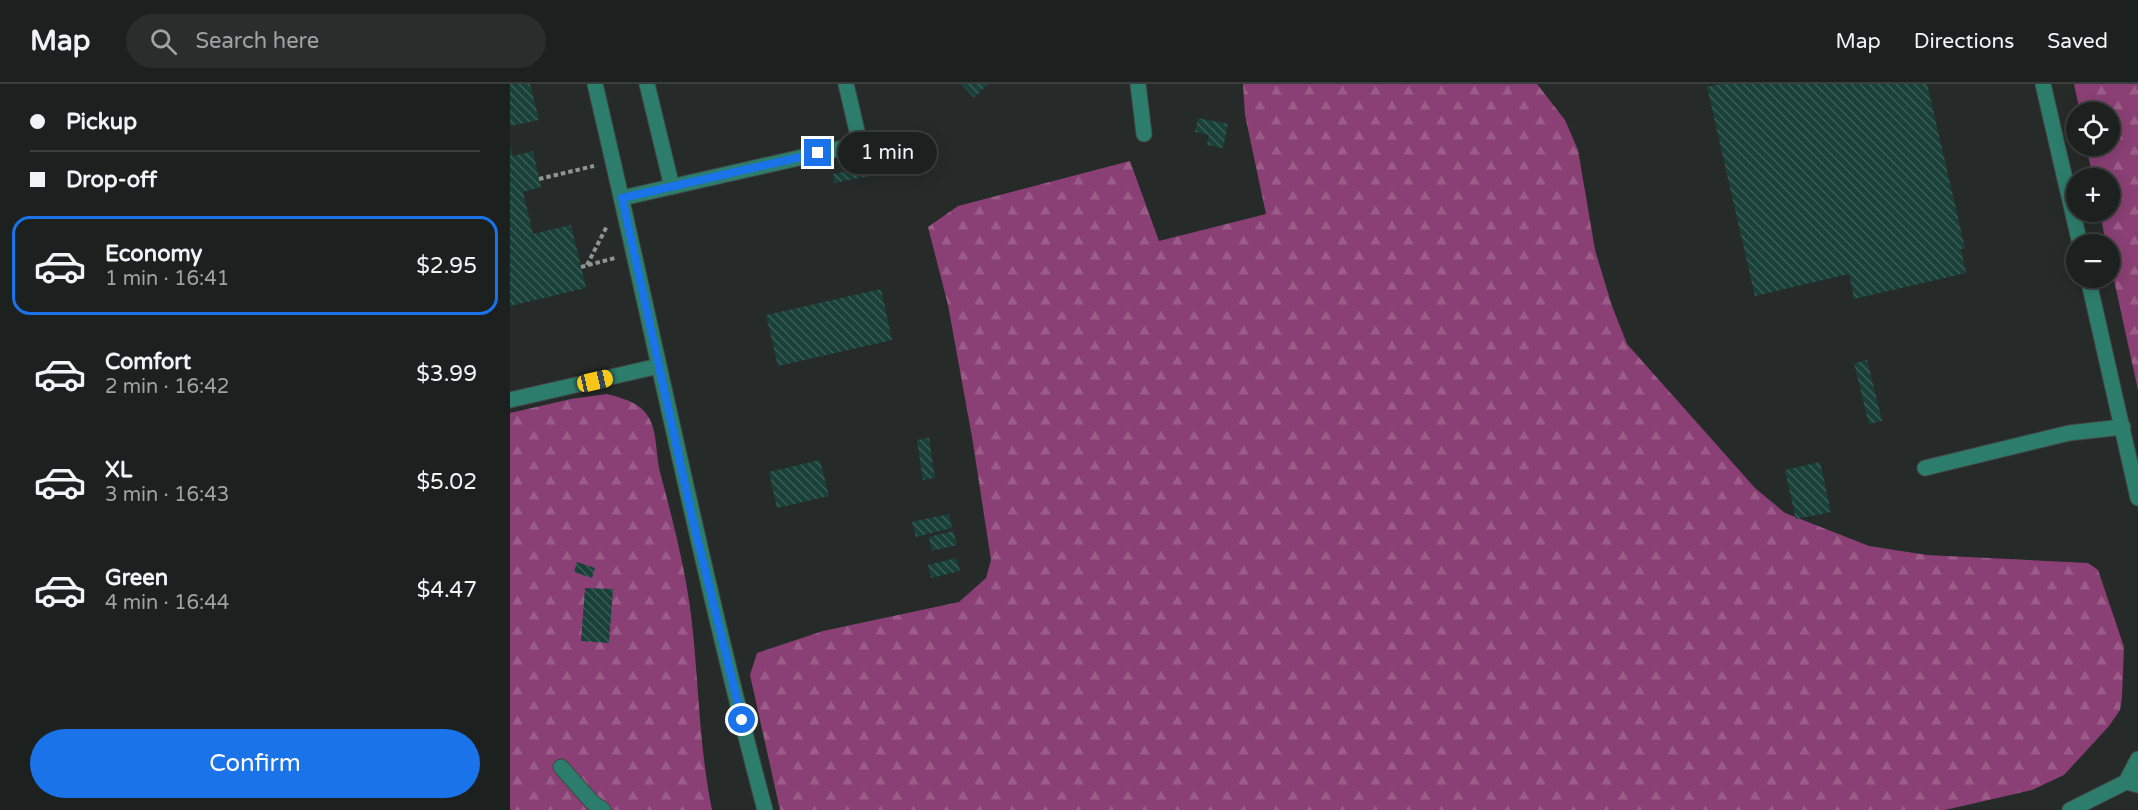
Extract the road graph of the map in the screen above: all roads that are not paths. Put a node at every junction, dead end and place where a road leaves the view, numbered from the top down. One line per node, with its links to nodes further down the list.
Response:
1 (595, 84): 8 (street)
2 (647, 84): 7 (street)
3 (846, 84): 7 (street)
4 (1138, 84): 6 (street)
5 (2043, 84): 9 (street)
6 (1144, 134)
7 (672, 187): 8 (street)
8 (622, 198): 11 (street)
9 (2078, 234)
10 (2090, 288): 13 (street)
11 (659, 366): 12 (street); 20 (street)
12 (510, 400)
13 (2123, 427): 14 (street); 15 (street)
14 (1925, 468)
15 (2138, 498)
16 (2138, 759): 18 (street)
17 (561, 767): 19 (street)
18 (2132, 783): 21 (street)
19 (603, 810)
20 (765, 810)
21 (2070, 810)

